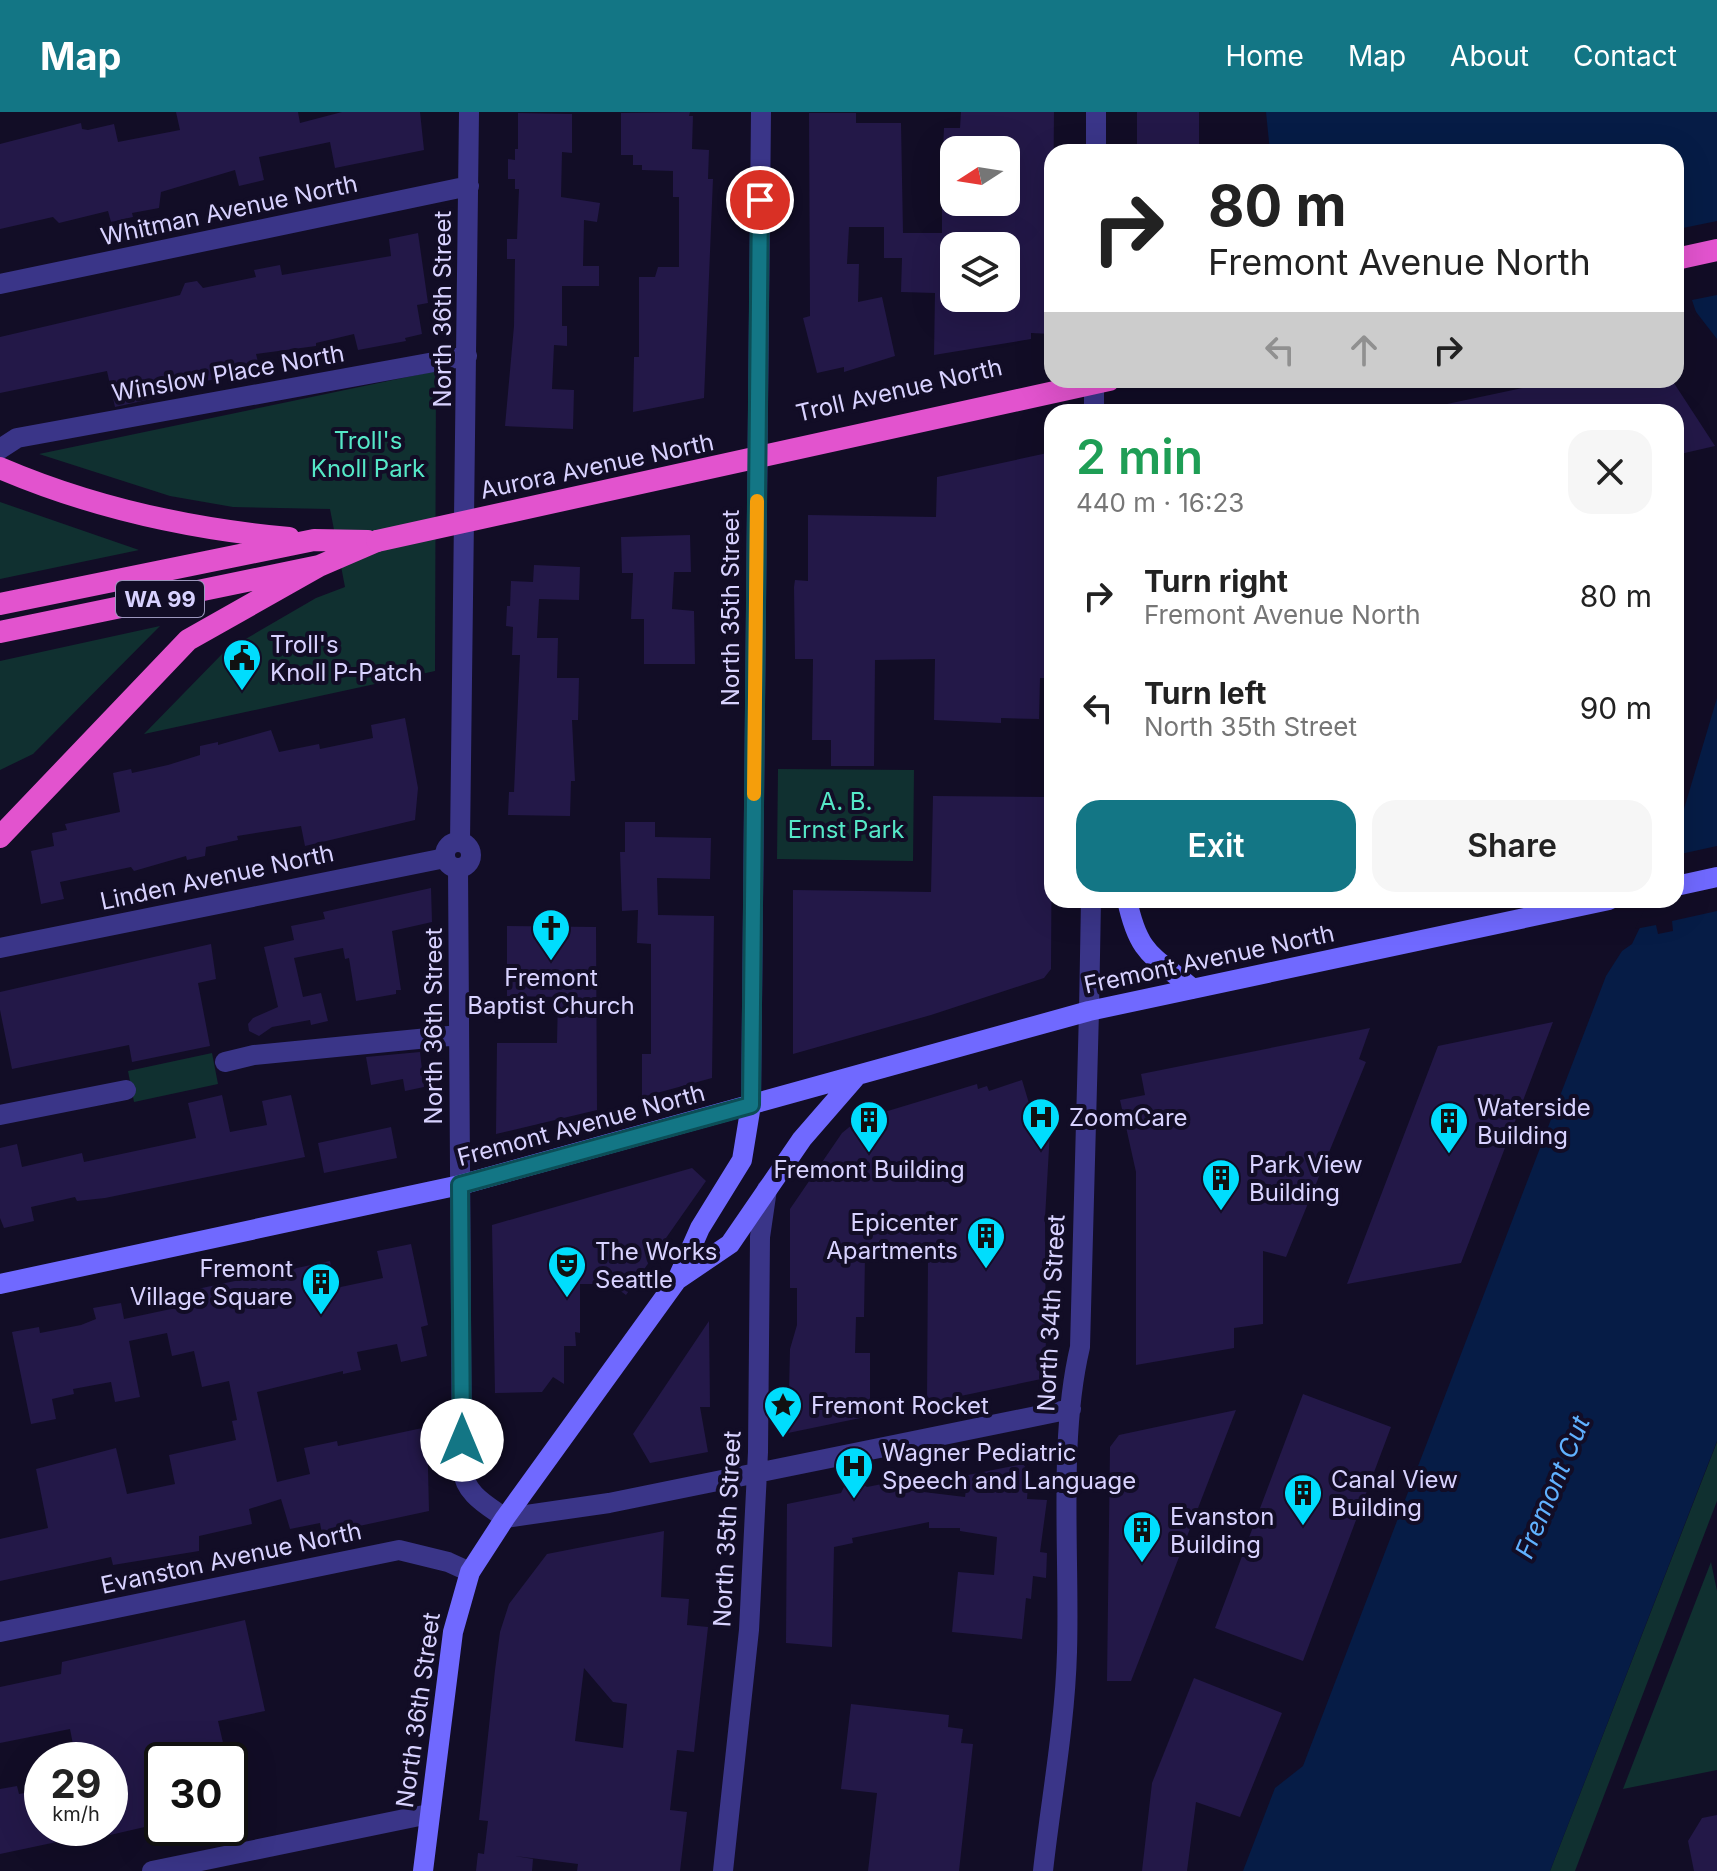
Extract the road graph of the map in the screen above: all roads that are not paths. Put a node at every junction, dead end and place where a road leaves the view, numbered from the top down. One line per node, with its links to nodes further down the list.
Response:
1 (469, 112): 5 (street, North 36th Street)
2 (761, 112): 12 (street, North 35th Street)
3 (1096, 112): 4 (street)
4 (1096, 144)
5 (469, 186): 8 (street, Whitman Avenue North); 9 (street, North 36th Street)
6 (1717, 250): 7 (highway)
7 (1684, 257)
8 (0, 284)
9 (467, 356): 13 (street, Winslow Place North); 15 (street, North 36th Street)
10 (1044, 384): 12 (street, Troll Avenue North)
11 (1073, 388): 17 (highway, Aurora Avenue North / WA 99, bridge)
12 (758, 448): 15 (street, Troll Avenue North); 35 (street, North 35th Street)
13 (0, 449)
14 (5, 473): 16 (highway)
15 (466, 511): 22 (street, North 36th Street)
16 (314, 540): 17 (highway, Aurora Avenue North / WA 99); 19 (highway, Aurora Avenue North / WA 99)
17 (377, 541): 18 (highway, Aurora Avenue North / WA 99)
18 (319, 566): 20 (highway, Aurora Avenue North / WA 99); 21 (highway)
19 (0, 604)
20 (0, 632)
21 (0, 837)
22 (452, 863): 28 (street, Linden Avenue North); 31 (street, North 36th Street)
23 (1717, 877): 24 (main road)
24 (1684, 884)
25 (1091, 908): 30 (street, North 34th Street)
26 (1129, 908): 29 (main road)
27 (1573, 908): 29 (main road, Fremont Avenue North)
28 (0, 948)
29 (1181, 985): 30 (main road, Fremont Avenue North)
30 (1089, 1011): 33 (main road, Fremont Avenue North); 41 (street, North 34th Street)
31 (459, 1035): 32 (street); 37 (street, North 36th Street)
32 (225, 1062)
33 (857, 1076): 35 (main road, Fremont Avenue North); 38 (main road)
34 (126, 1090): 36 (street)
35 (751, 1105): 37 (main road, Fremont Avenue North); 39 (main road)
36 (0, 1115)
37 (460, 1185): 40 (main road, Fremont Avenue North); 43 (street, North 36th Street)
38 (767, 1189): 39 (main road); 42 (street, North 35th Street)
39 (677, 1280): 43 (main road)
40 (0, 1284)
41 (1071, 1409): 42 (street); 50 (street, North 34th Street)
42 (756, 1474): 43 (street); 49 (street, North 35th Street)
43 (505, 1518): 44 (main road, North 36th Street)
44 (470, 1572): 45 (street, Evanston Avenue North); 46 (main road, North 36th Street)
45 (0, 1632)
46 (429, 1814): 47 (street); 48 (main road, North 36th Street)
47 (152, 1871)
48 (423, 1871)
49 (723, 1871)
50 (1043, 1871)

